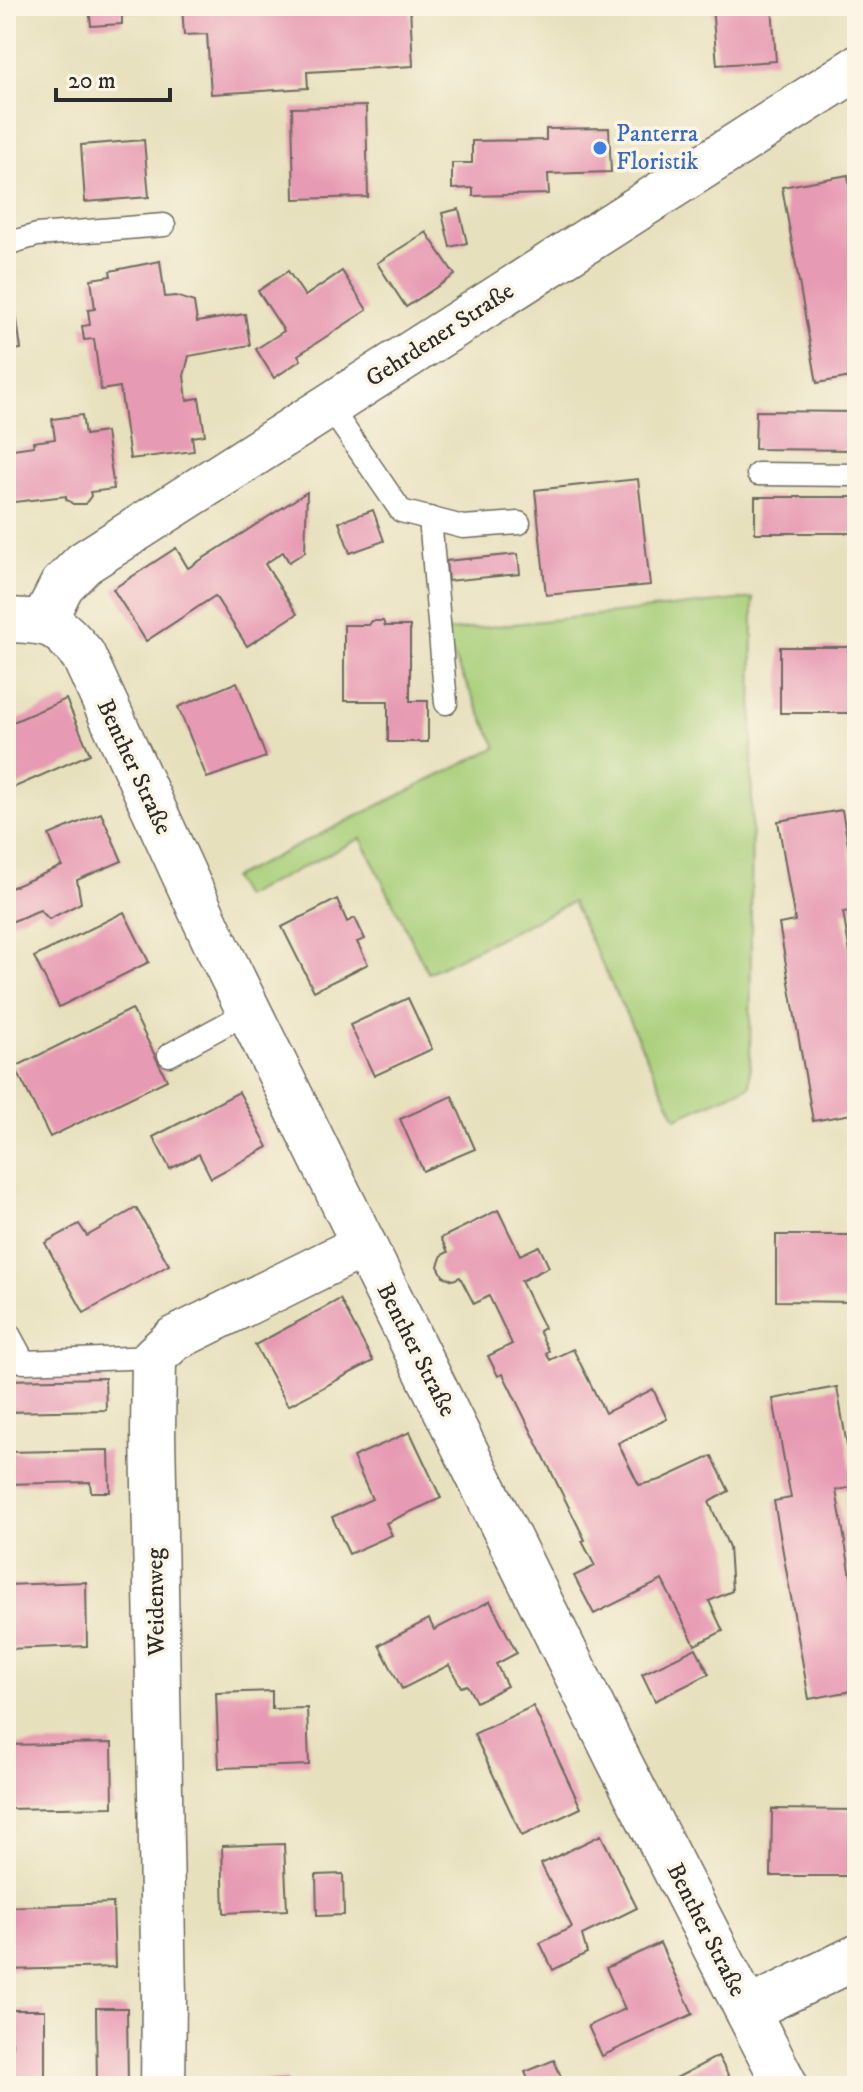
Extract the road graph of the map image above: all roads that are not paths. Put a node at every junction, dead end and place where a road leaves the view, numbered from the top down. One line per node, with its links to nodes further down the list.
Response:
1 (857, 68): 4 (street, Gehrdener Straße)
2 (164, 225): 3 (lane)
3 (6, 244)
4 (329, 406): 7 (lane); 9 (street, Gehrdener Straße)
5 (758, 474): 6 (lane)
6 (857, 475)
7 (430, 518): 8 (lane); 10 (lane)
8 (519, 523)
9 (25, 621): 11 (street, Benther Straße)
10 (446, 703)
11 (250, 1011): 12 (lane); 13 (street, Benther Straße)
12 (169, 1055)
13 (364, 1245): 15 (street); 17 (street, Benther Straße)
14 (6, 1329): 15 (lane)
15 (154, 1357): 18 (street, Weidenweg)
16 (857, 1957): 17 (street)
17 (747, 2010): 19 (street, Benther Straße)
18 (163, 2086)
19 (786, 2086)

